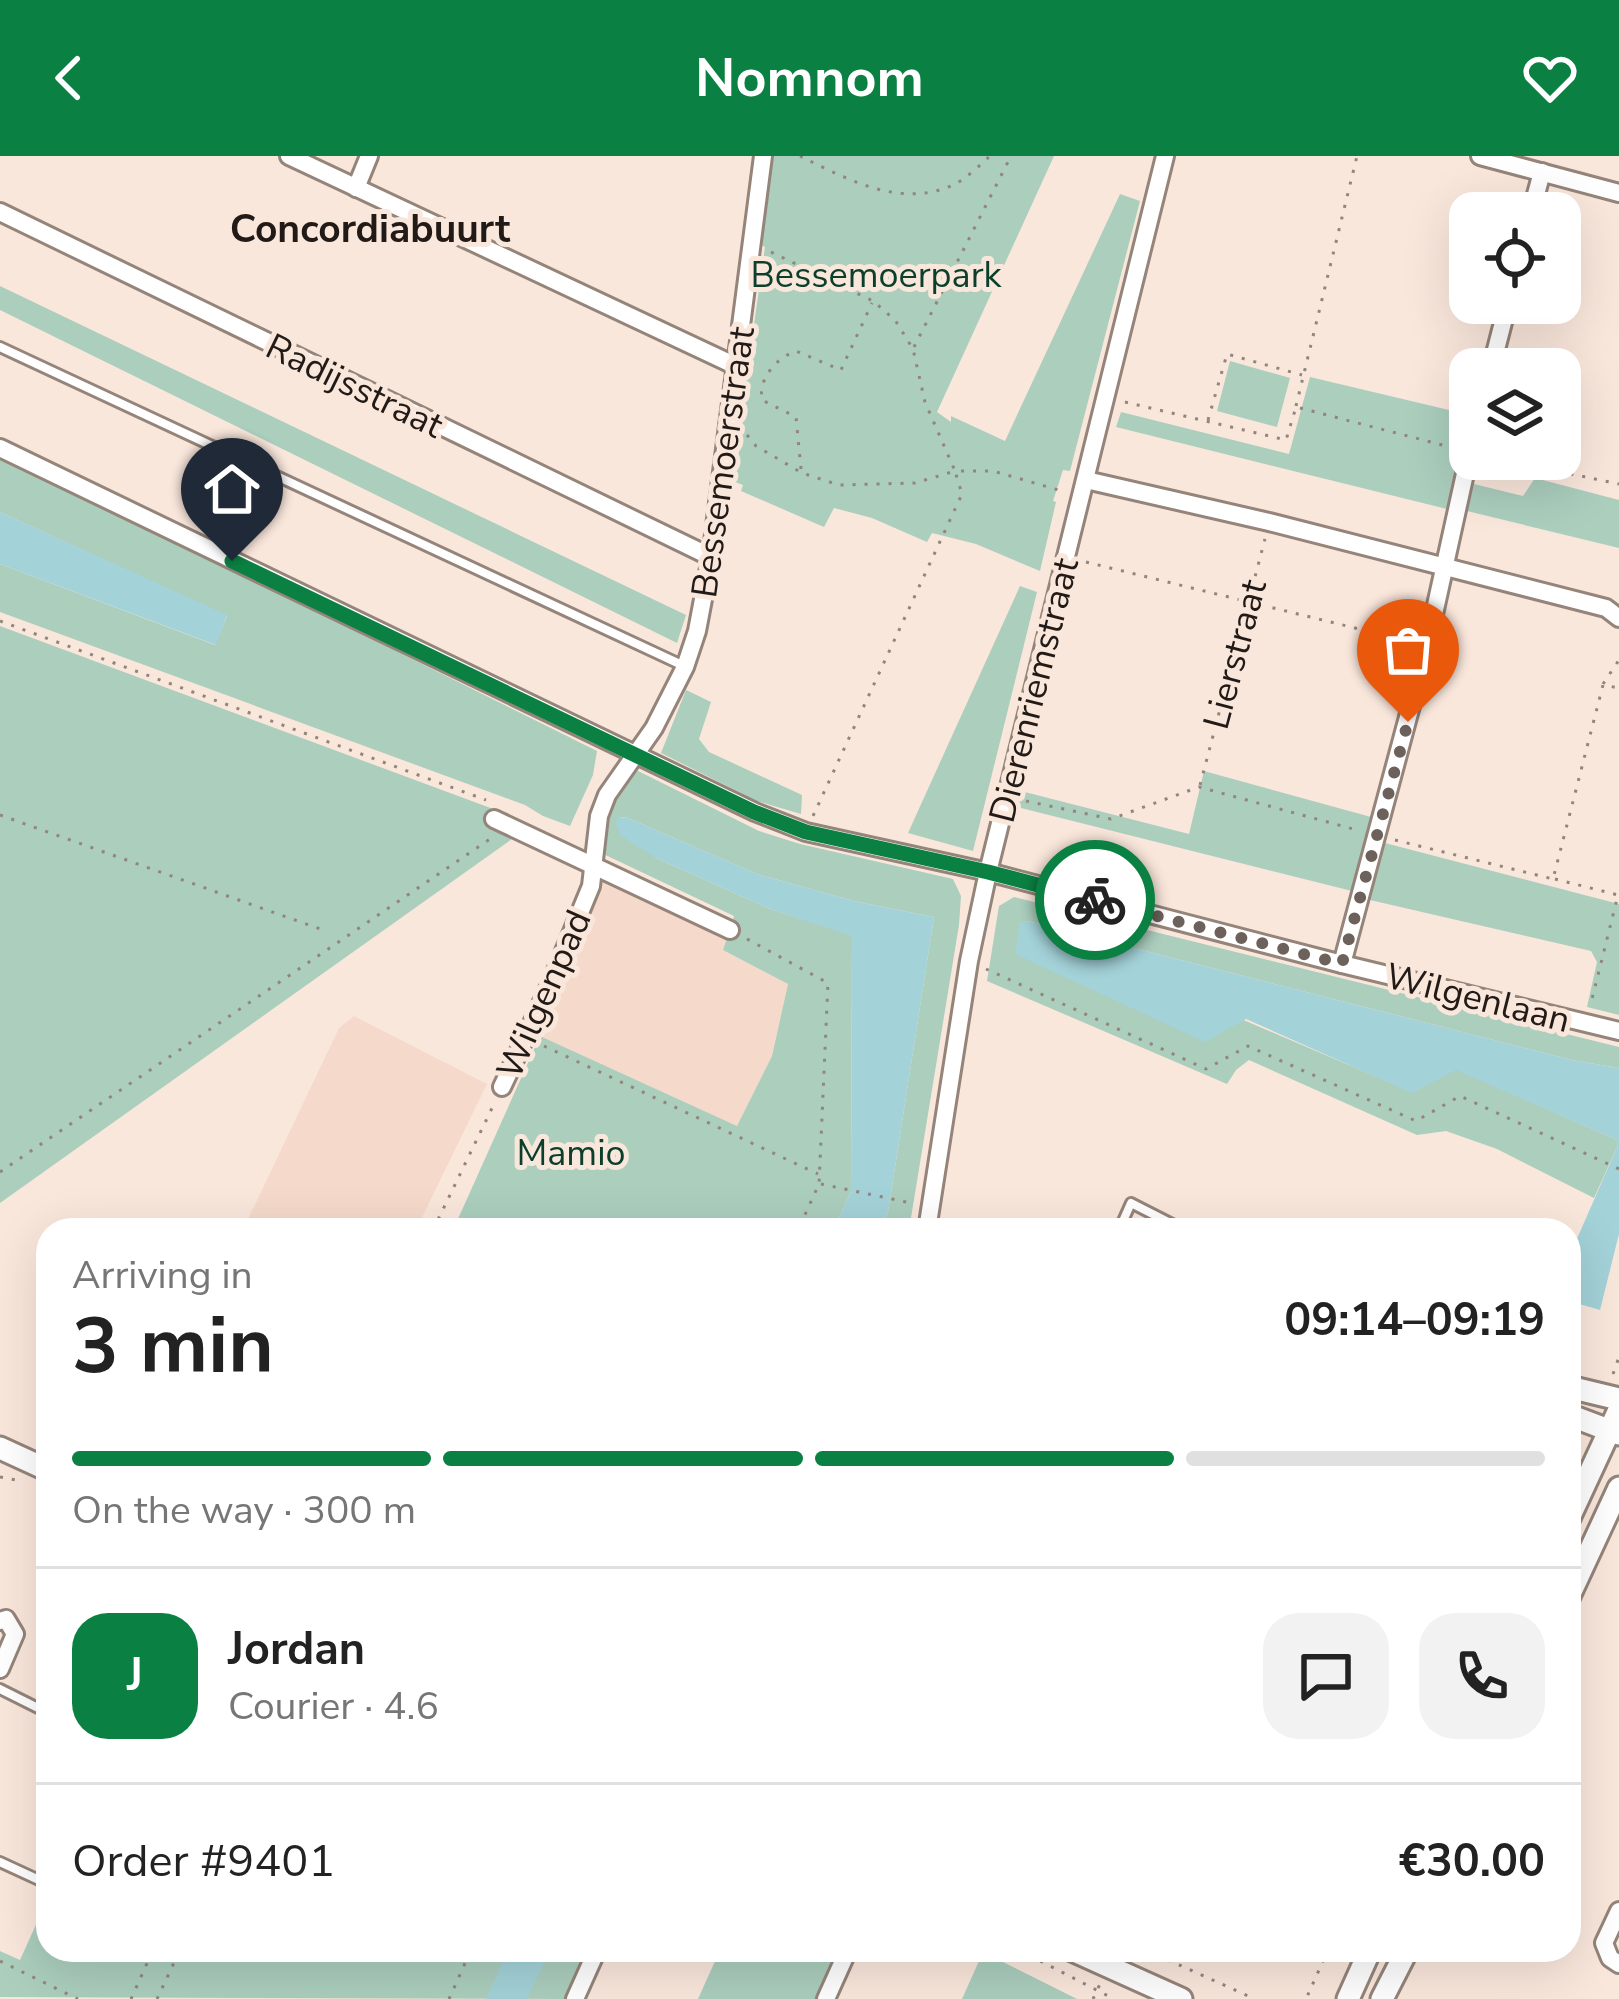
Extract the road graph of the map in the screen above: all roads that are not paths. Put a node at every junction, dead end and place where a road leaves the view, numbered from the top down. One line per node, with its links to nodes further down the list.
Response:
1 (289, 156): 7 (street)
2 (368, 156): 7 (street)
3 (763, 156): 12 (street, Bessemoerstraat)
4 (1165, 156): 15 (street, Dierenriemstraat)
5 (1480, 156): 6 (street)
6 (1542, 172): 8 (street); 9 (street)
7 (356, 188): 12 (street)
8 (1537, 192)
9 (1619, 193)
10 (0, 212): 16 (street, Radijsstraat)
11 (0, 347): 19 (lane)
12 (736, 366): 16 (street, Bessemoerstraat)
13 (0, 448): 20 (street, Wilgenlaan)
14 (1464, 480): 17 (street)
15 (1083, 488): 17 (street); 23 (street, Dierenriemstraat)
16 (711, 557): 19 (street, Bessemoerstraat)
17 (1446, 568): 18 (street); 25 (street)
18 (1619, 618)
19 (685, 667): 20 (street, Bessemoerstraat)
20 (637, 756): 22 (street, Wilgenpad); 23 (street, Wilgenlaan)
21 (498, 816): 22 (street)
22 (594, 865): 24 (street); 27 (street, Wilgenpad)
23 (988, 872): 25 (street, Wilgenlaan); 28 (street, Dierenriemstraat)
24 (730, 930)
25 (1342, 964): 26 (street, Wilgenlaan)
26 (1619, 1031)
27 (502, 1088)
28 (929, 1218)
29 (1124, 1218): 30 (lane)
30 (1160, 1218)
31 (1581, 1388): 32 (main road)
32 (1615, 1389)
33 (1581, 1418): 34 (main road)
34 (1616, 1425): 38 (main road)
35 (0, 1448): 36 (main road)
36 (36, 1464)
37 (1619, 1488): 39 (main road)
38 (1581, 1494)
39 (1581, 1571)
40 (0, 1621): 41 (street)
41 (0, 1669)
42 (0, 1689): 43 (lane)
43 (36, 1707)
44 (0, 1862): 45 (lane)
45 (36, 1879)
46 (1619, 1911): 52 (street)
47 (592, 1962): 53 (street)
48 (843, 1962): 54 (street)
49 (1120, 1962): 55 (main road)
50 (1365, 1962): 56 (main road)
51 (1400, 1962): 57 (main road)
52 (1619, 1964)
53 (575, 1999)
54 (826, 1999)
55 (1181, 1999)
56 (1348, 1999)
57 (1382, 1999)

